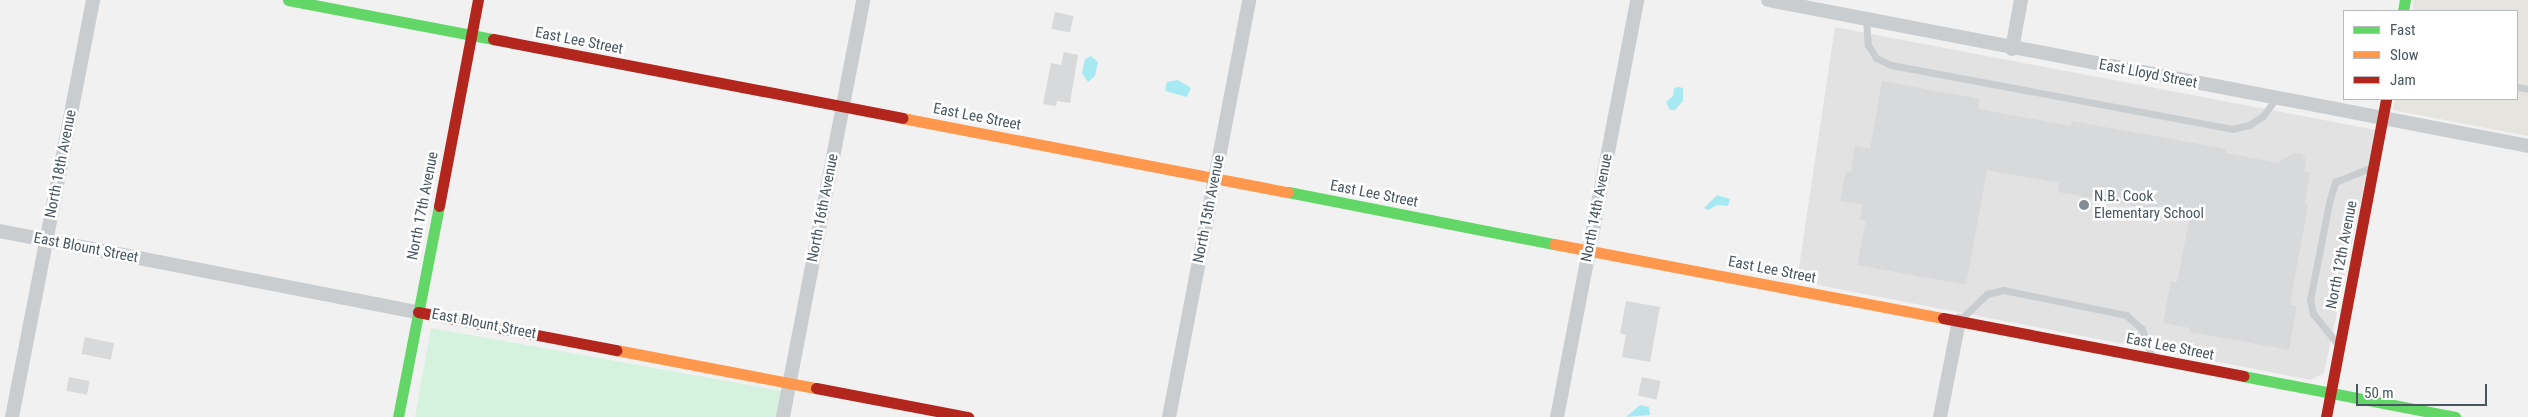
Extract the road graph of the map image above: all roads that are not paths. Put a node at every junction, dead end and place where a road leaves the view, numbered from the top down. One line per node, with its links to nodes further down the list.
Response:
1 (93, 0): 20 (street, North 18th Avenue)
2 (288, 0): 10 (street, East Lee Street)
3 (478, 0): 10 (street, North 17th Avenue)
4 (863, 0): 14 (street, North 16th Avenue)
5 (1249, 0): 18 (street, North 15th Avenue)
6 (1637, 0): 21 (street, North 14th Avenue)
7 (1768, 0): 9 (street, East Lloyd Street)
8 (2021, 0): 11 (street)
9 (1866, 19): 11 (street, East Lloyd Street); 12 (lane)
10 (471, 35): 14 (street, East Lee Street); 22 (street, North 17th Avenue)
11 (2012, 49): 12 (street, East Lloyd Street)
12 (2276, 98): 15 (street, East Lloyd Street)
13 (2386, 100): 15 (street, North 12th Avenue)
14 (843, 107): 18 (street, East Lee Street); 26 (street, North 16th Avenue)
15 (2382, 118): 16 (street, East Lloyd Street); 17 (street, North 12th Avenue)
16 (2528, 146)
17 (2373, 167): 24 (street, North 12th Avenue); 24 (lane)
18 (1215, 178): 21 (street, East Lee Street); 32 (street, North 15th Avenue)
19 (0, 231): 20 (street, East Blount Street)
20 (47, 240): 22 (street, East Blount Street); 28 (street, North 18th Avenue)
21 (1589, 250): 23 (street, East Lee Street); 33 (street, North 14th Avenue)
22 (418, 312): 26 (street, East Blount Street); 29 (street, North 17th Avenue)
23 (1959, 321): 25 (street, East Lee Street); 25 (lane); 34 (street)
24 (2340, 346): 27 (street, North 12th Avenue)
25 (2153, 359): 27 (street, East Lee Street)
26 (790, 383): 30 (street, North 16th Avenue); 31 (street, East Blount Street)
27 (2331, 393): 35 (street, North 12th Avenue); 36 (street, East Lee Street)
28 (12, 417)
29 (398, 417)
30 (783, 417)
31 (968, 417)
32 (1169, 417)
33 (1557, 417)
34 (1940, 417)
35 (2326, 417)
36 (2455, 417)

